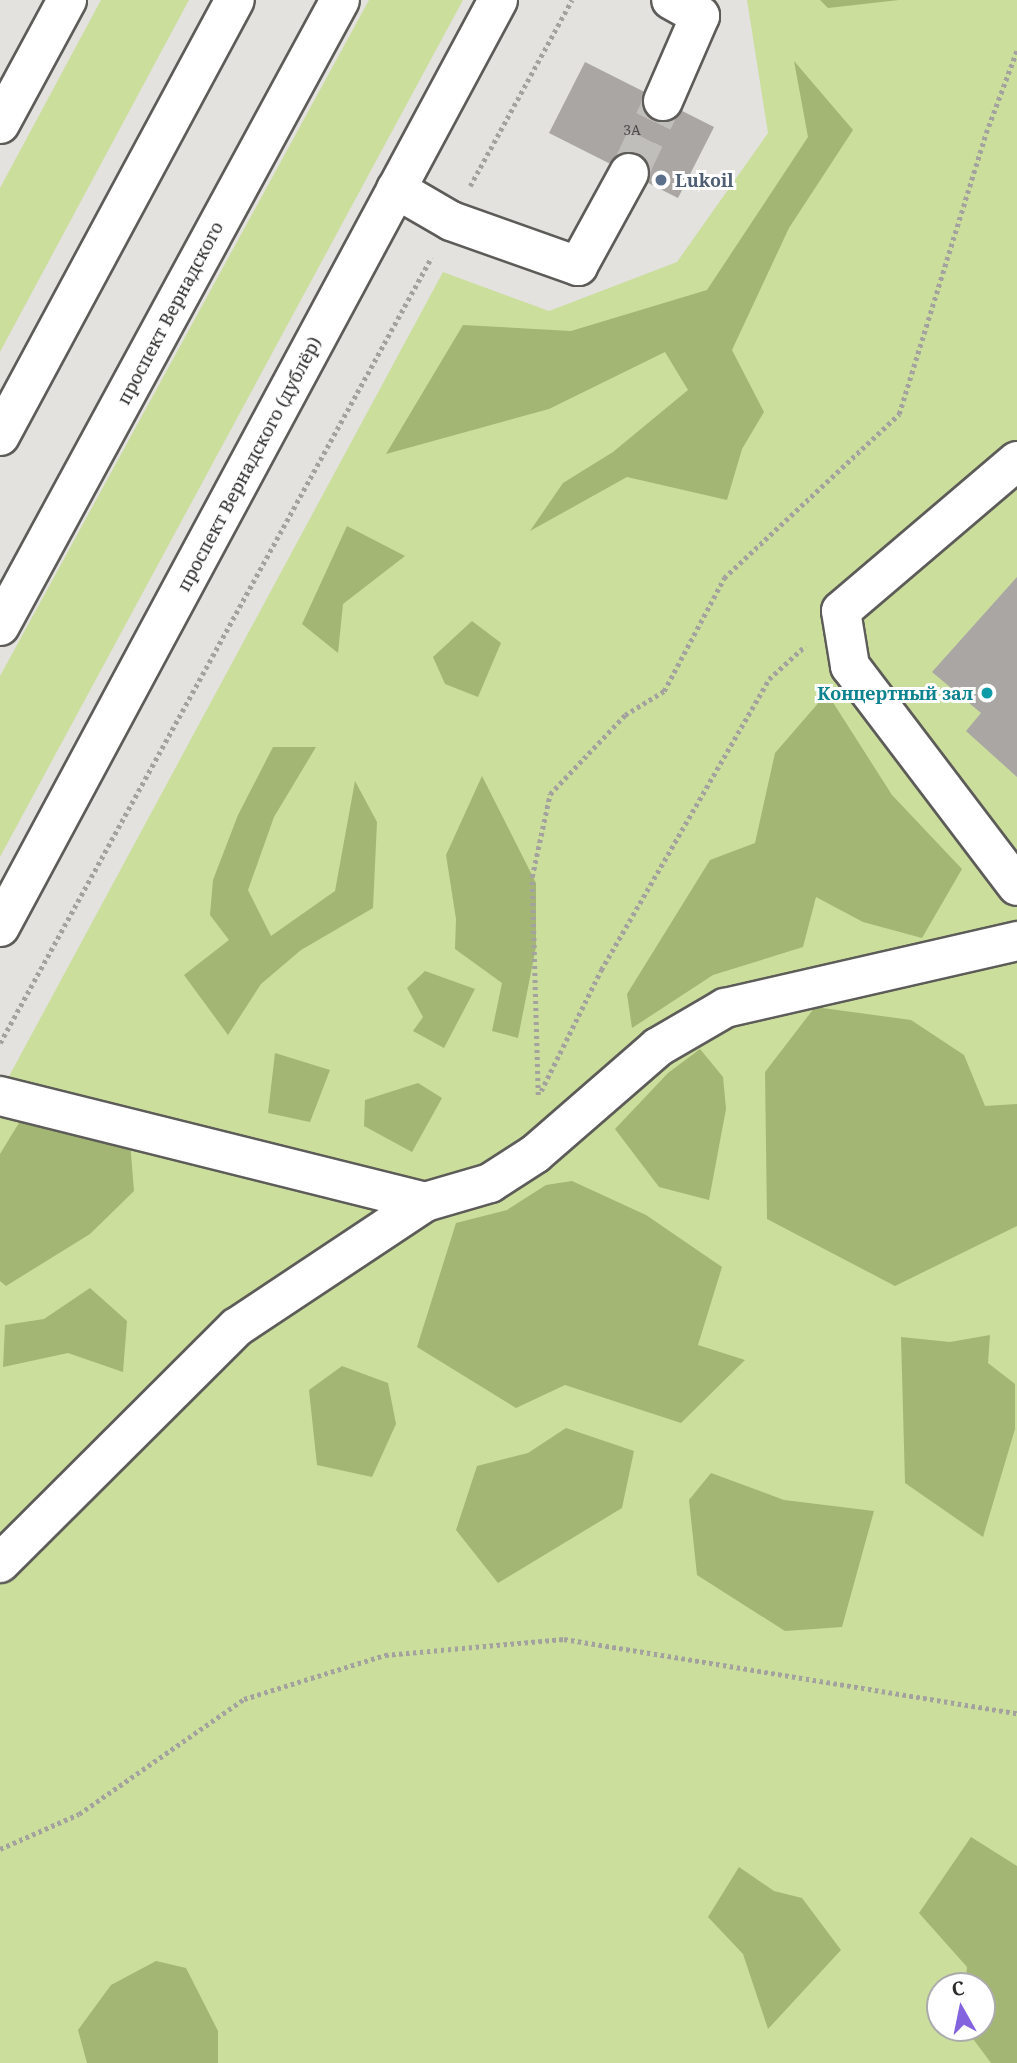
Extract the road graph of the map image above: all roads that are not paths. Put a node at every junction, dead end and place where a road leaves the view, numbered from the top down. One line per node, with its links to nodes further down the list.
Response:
1 (67, 0): 7 (main road)
2 (235, 0): 10 (main road)
3 (340, 0): 12 (main road, проспект Вернадского)
4 (498, 0): 9 (main road, проспект Вернадского (дублёр))
5 (671, 0): 6 (main road)
6 (663, 101)
7 (0, 124)
8 (629, 173): 9 (main road)
9 (396, 189): 14 (main road, проспект Вернадского (дублёр))
10 (0, 436)
11 (1017, 461): 13 (main road)
12 (0, 626)
13 (1017, 887)
14 (0, 928)
15 (1017, 941): 17 (main road)
16 (0, 1096): 17 (main road)
17 (425, 1202): 18 (main road)
18 (0, 1563)

